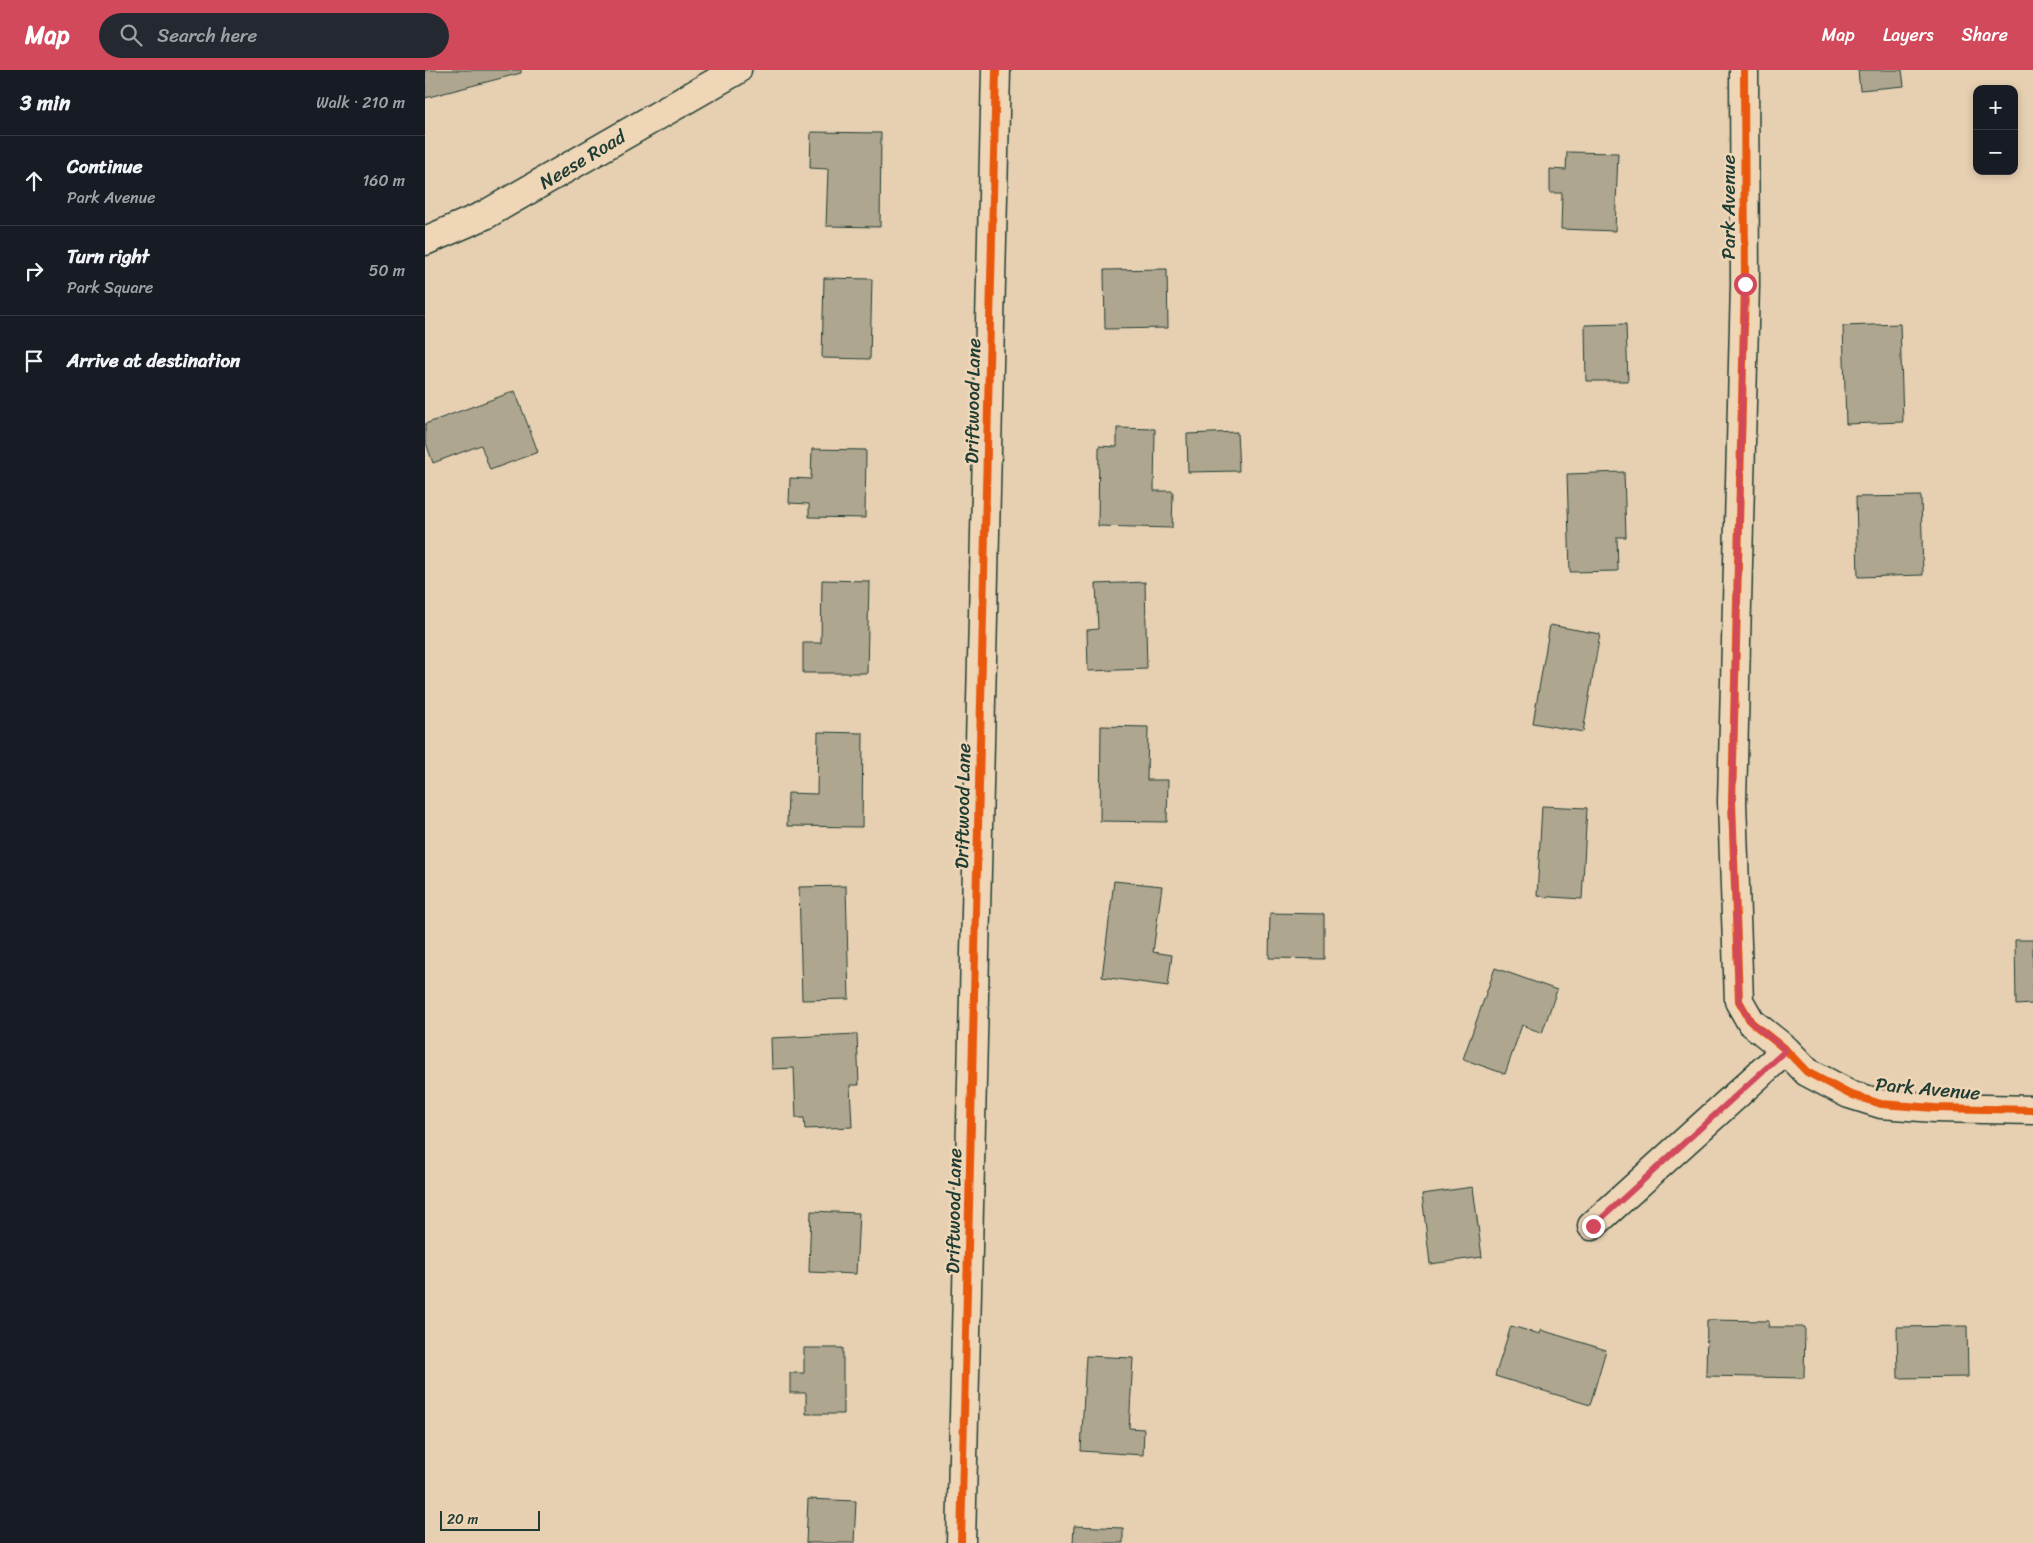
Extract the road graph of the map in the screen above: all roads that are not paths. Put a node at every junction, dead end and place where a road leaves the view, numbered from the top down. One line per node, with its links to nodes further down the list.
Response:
1 (737, 70): 4 (street, Neese Road)
2 (996, 70): 8 (street, Driftwood Lane)
3 (1744, 70): 5 (street, Park Avenue)
4 (425, 241)
5 (1786, 1050): 6 (street, Park Avenue); 7 (street)
6 (2033, 1110)
7 (1593, 1226)
8 (961, 1543)

